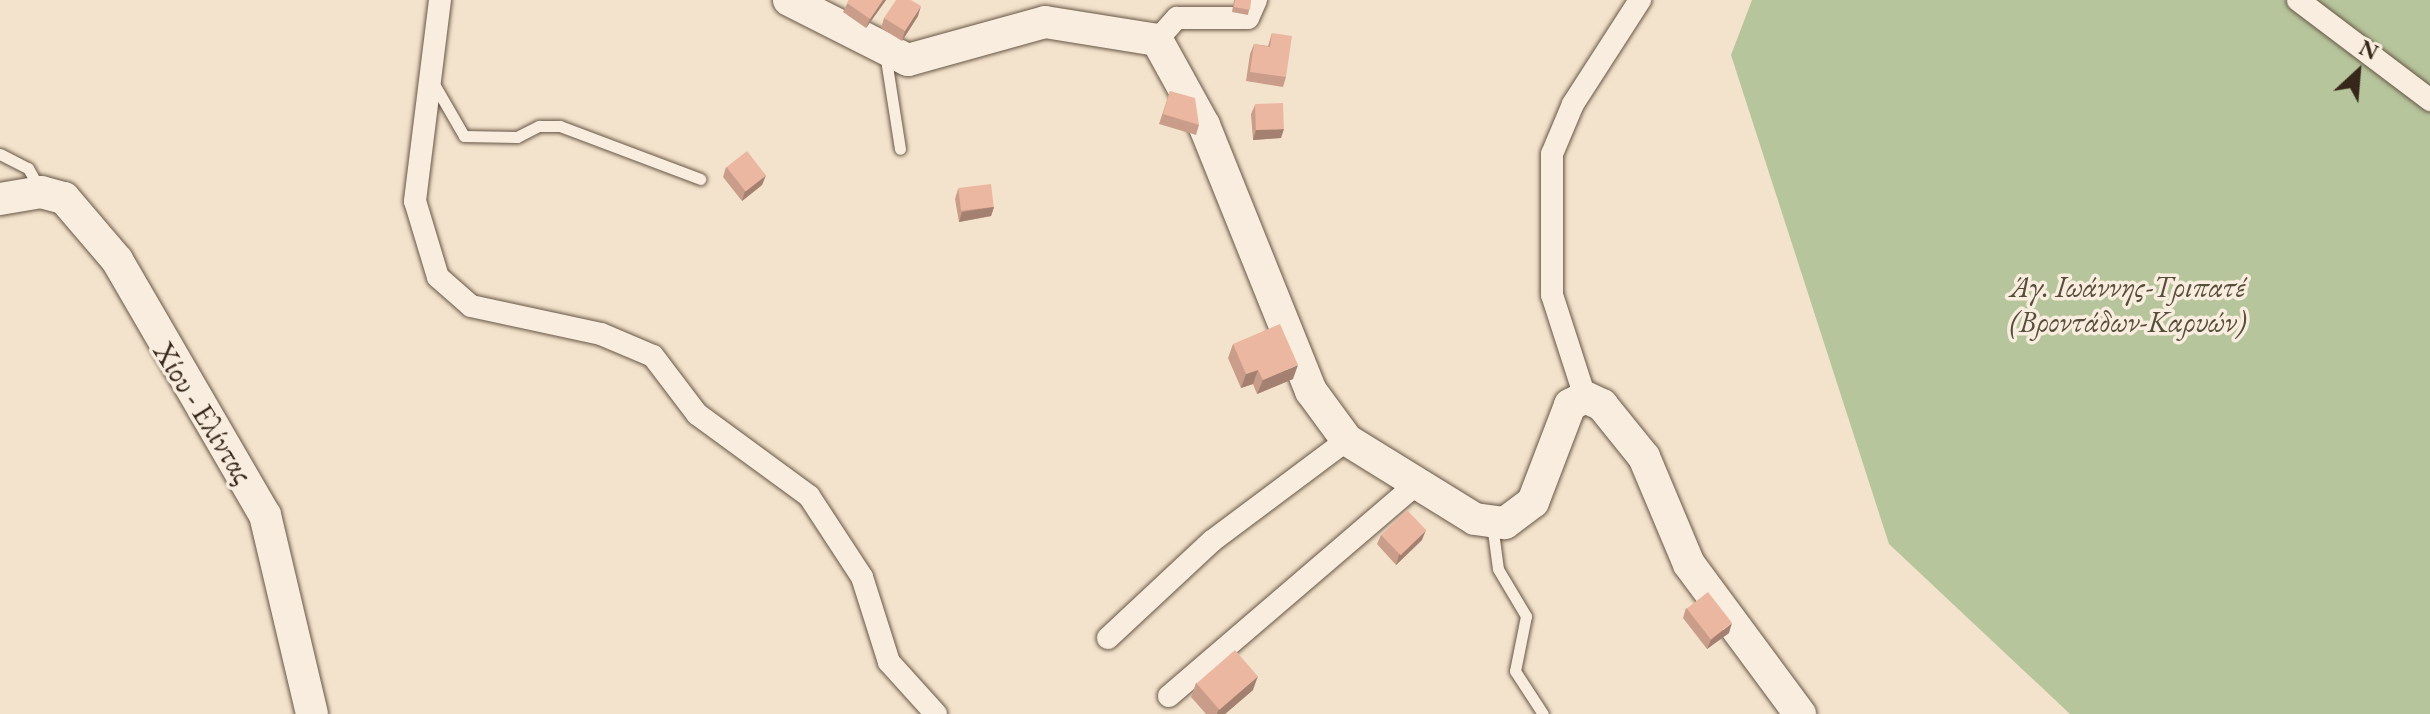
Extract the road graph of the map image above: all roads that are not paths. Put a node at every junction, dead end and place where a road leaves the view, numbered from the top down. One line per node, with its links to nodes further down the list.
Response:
1 (440, 0): 8 (street)
2 (790, 0): 7 (street)
3 (1256, 0): 6 (street)
4 (1640, 0): 15 (street)
5 (2298, 0): 9 (street)
6 (1157, 40): 7 (street); 16 (street)
7 (885, 53): 10 (lane)
8 (432, 80): 12 (lane); 22 (street)
9 (2430, 100)
10 (900, 149)
11 (0, 154): 13 (lane)
12 (700, 179)
13 (41, 192): 14 (street); 21 (street, Χίου - Ελίντας)
14 (0, 199)
15 (1585, 397): 18 (street); 24 (street)
16 (1347, 440): 17 (street); 19 (street)
17 (1416, 484): 18 (street); 20 (street)
18 (1492, 523): 23 (lane)
19 (1108, 638)
20 (1169, 696)
21 (312, 714)
22 (936, 714)
23 (1543, 714)
24 (1800, 714)

